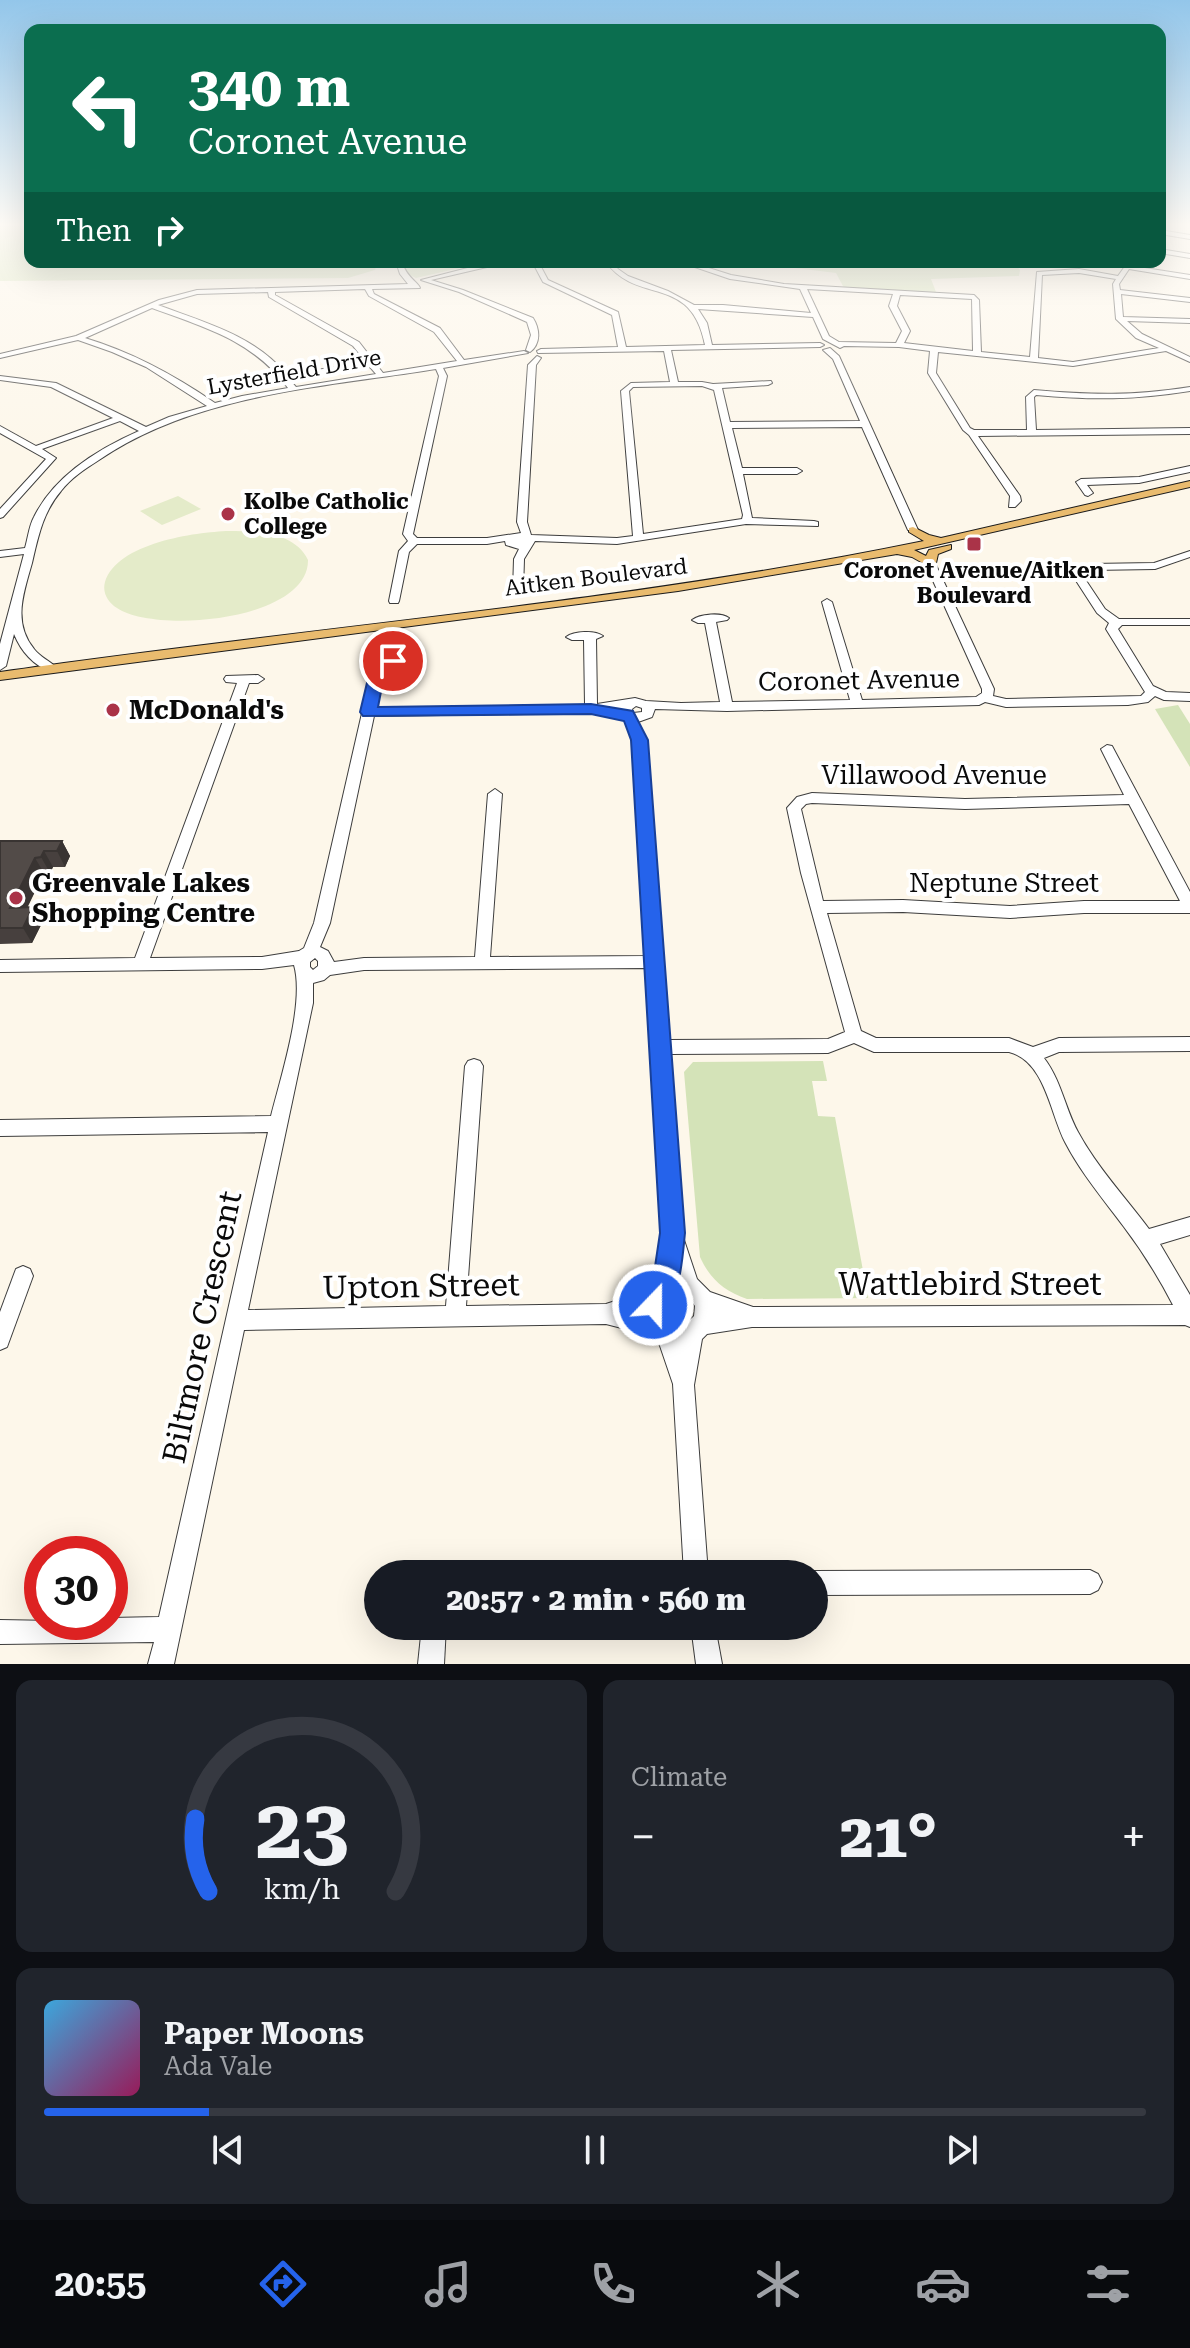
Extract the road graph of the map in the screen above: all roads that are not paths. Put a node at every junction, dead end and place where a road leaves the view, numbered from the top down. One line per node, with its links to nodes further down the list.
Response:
1 (159, 303): 12 (street)
2 (283, 303): 30 (street)
3 (385, 303): 31 (street)
4 (486, 303): 25 (street)
5 (591, 303): 22 (street)
6 (686, 303): 13 (street)
7 (810, 303): 14 (street)
8 (894, 303): 18 (street)
9 (976, 303): 26 (street)
10 (1037, 303): 29 (street)
11 (1118, 303): 15 (street)
12 (151, 305): 17 (street); 34 (street)
13 (692, 307): 14 (street); 20 (street)
14 (815, 315): 21 (street)
15 (1120, 319): 16 (street); 24 (street)
16 (1190, 321)
17 (78, 338): 27 (street); 41 (street)
18 (899, 345): 21 (street, Lysterfield Drive); 23 (street, Lysterfield Drive)
19 (667, 347): 20 (street, Lysterfield Drive); 22 (street, Lysterfield Drive); 37 (street)
20 (709, 347): 21 (street, Lysterfield Drive)
21 (830, 347): 43 (street)
22 (622, 348): 25 (street, Lysterfield Drive)
23 (934, 349): 26 (street, Lysterfield Drive); 48 (street)
24 (1167, 349): 28 (street); 29 (street, Lysterfield Drive)
25 (533, 354): 31 (street, Lysterfield Drive); 60 (street)
26 (977, 354): 29 (street, Lysterfield Drive)
27 (0, 356)
28 (1190, 360)
29 (1034, 361)
30 (373, 364): 33 (street); 34 (street)
31 (463, 364): 32 (street, Lysterfield Drive)
32 (436, 368): 33 (street, Lysterfield Drive); 65 (street)
33 (381, 376): 40 (street, Lysterfield Drive)
34 (285, 377): 40 (street)
35 (0, 378): 42 (street)
36 (768, 383): 38 (street)
37 (674, 384): 38 (street); 64 (street)
38 (716, 386): 44 (street)
39 (1190, 389): 49 (street)
40 (294, 390): 41 (street, Lysterfield Drive)
41 (213, 406): 45 (street, Lysterfield Drive)
42 (118, 419): 45 (street); 51 (street)
43 (866, 424): 44 (street); 62 (street)
44 (726, 425): 53 (street)
45 (144, 430): 69 (street, Lysterfield Drive)
46 (1186, 431): 49 (street); 50 (street)
47 (2, 432): 51 (street)
48 (972, 433): 49 (street); 57 (street)
49 (1032, 433)
50 (1190, 439)
51 (35, 449): 58 (street)
52 (1190, 469): 56 (street)
53 (738, 471): 54 (street); 59 (street)
54 (797, 471)
55 (1190, 484): 63 (main road, Aitken Boulevard)
56 (1088, 493)
57 (1012, 505)
58 (0, 515)
59 (746, 521): 61 (street); 64 (street)
60 (522, 522): 66 (street); 67 (street)
61 (814, 524)
62 (913, 530): 68 (main road); 75 (main road)
63 (1000, 530): 68 (main road, Aitken Boulevard); 74 (main road)
64 (638, 539): 67 (street)
65 (414, 541): 66 (street); 77 (street)
66 (514, 541): 67 (street); 73 (street)
67 (527, 541): 73 (street)
68 (949, 541): 70 (main road, Aitken Boulevard)
69 (30, 550): 71 (street); 79 (street, Lysterfield Drive)
70 (889, 553): 74 (main road); 75 (main road, Aitken Boulevard)
71 (0, 554)
72 (1190, 554): 82 (street)
73 (519, 559): 76 (street)
74 (930, 563): 91 (street, Coronet Avenue)
75 (796, 569): 87 (main road, Aitken Boulevard)
76 (518, 591)
77 (394, 601)
78 (827, 602): 93 (street)
79 (16, 606): 84 (street, Lysterfield Drive); 87 (street)
80 (711, 619): 94 (street)
81 (1190, 622): 82 (street)
82 (1117, 623): 90 (street)
83 (572, 637): 95 (street)
84 (3, 647): 86 (street, Lysterfield Drive)
85 (380, 662): 96 (street, Biltmore Crescent)
86 (0, 666)
87 (51, 668): 88 (main road, Aitken Boulevard)
88 (0, 676)
89 (244, 679): 108 (street)
90 (1153, 692): 91 (street); 92 (street)
91 (986, 696): 93 (street, Coronet Avenue)
92 (1190, 697)
93 (858, 705): 94 (street, Coronet Avenue)
94 (727, 707): 98 (street, Coronet Avenue)
95 (591, 709): 96 (street); 97 (street)
96 (368, 712): 107 (street, Biltmore Crescent)
97 (628, 712): 98 (street, Coronet Avenue); 99 (street)
98 (646, 712): 99 (street)
99 (639, 740): 105 (street)
100 (1107, 749): 102 (street)
101 (495, 794): 106 (street)
102 (1133, 799): 103 (street, Villawood Avenue); 104 (street)
103 (818, 907): 104 (street, Neptune Street); 110 (street, Villawood Avenue)
104 (1190, 907)
105 (654, 962): 106 (street); 112 (street)
106 (482, 963): 107 (street)
107 (314, 964): 108 (street); 115 (street, Biltmore Crescent)
108 (140, 965): 109 (street)
109 (0, 966)
110 (854, 1035): 112 (street); 113 (street)
111 (1190, 1044): 113 (street)
112 (660, 1047): 118 (street)
113 (1034, 1054): 119 (street)
114 (474, 1066): 126 (street)
115 (279, 1124): 116 (street); 127 (street, Biltmore Crescent)
116 (0, 1128)
117 (1190, 1226): 119 (street)
118 (673, 1233): 121 (street); 122 (street)
119 (1145, 1239): 124 (street)
120 (23, 1276): 130 (street)
121 (660, 1292): 122 (street); 123 (street, Upton Street); 128 (street)
122 (695, 1292): 125 (street, Wattlebird Street); 129 (street)
123 (606, 1314): 126 (street, Upton Street); 128 (street, Upton Street)
124 (1190, 1316): 125 (street, Wattlebird Street)
125 (752, 1317): 129 (street, Wattlebird Street)
126 (455, 1318): 127 (street, Upton Street)
127 (237, 1320): 135 (street, Biltmore Crescent)
128 (662, 1330): 129 (street); 131 (street)
129 (697, 1330): 131 (street)
130 (0, 1340)
131 (683, 1385): 132 (street)
132 (695, 1560)
133 (1090, 1582): 134 (street)
134 (828, 1583)
135 (168, 1629): 136 (street); 139 (street, Biltmore Crescent)
136 (0, 1632)
137 (433, 1640): 140 (street)
138 (705, 1640): 141 (street)
139 (161, 1664)
140 (431, 1664)
141 (709, 1664)

